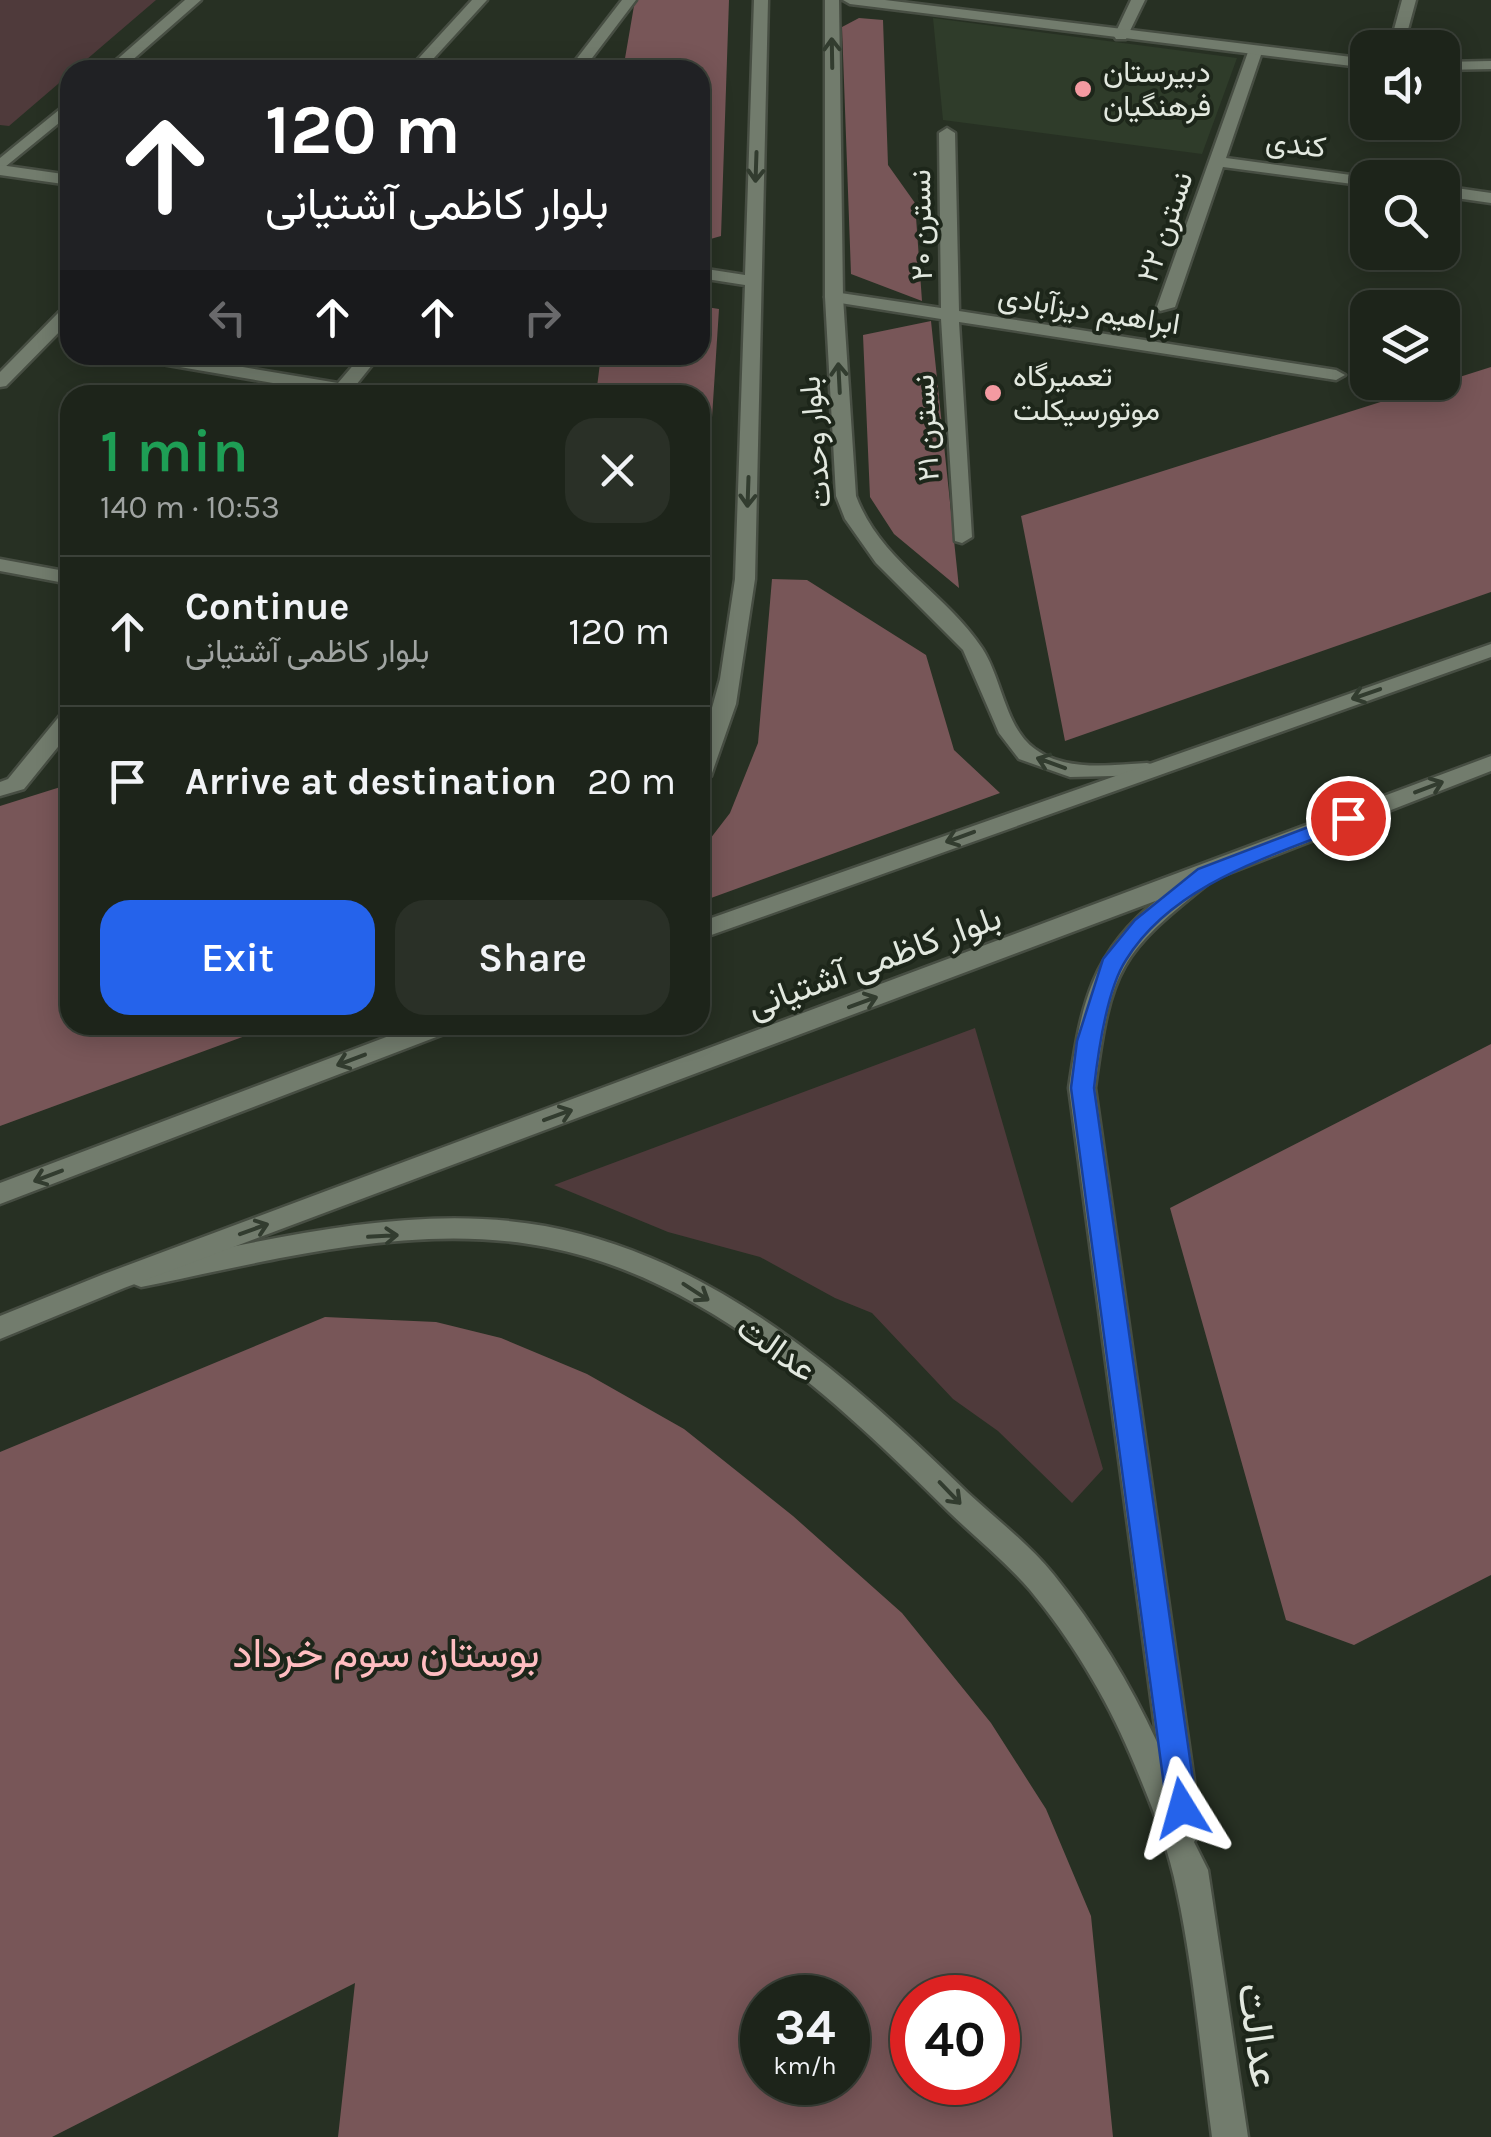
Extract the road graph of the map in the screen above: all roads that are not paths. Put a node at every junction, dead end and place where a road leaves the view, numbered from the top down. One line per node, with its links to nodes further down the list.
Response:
1 (194, 0): 13 (street)
2 (480, 0): 14 (street)
3 (630, 0): 15 (street)
4 (761, 0): 28 (street, بلوار وحدت, one-way to 28)
5 (832, 0): 29 (street, بلوار وحدت, one-way to 5)
6 (850, 0): 9 (street)
7 (1138, 0): 11 (street)
8 (1409, 0): 10 (street)
9 (888, 2): 11 (street)
10 (1401, 30)
11 (1121, 36): 12 (street)
12 (1255, 52): 16 (street); 21 (street, نسترن ۲۲)
13 (124, 60)
14 (424, 60)
15 (583, 60)
16 (1350, 62)
17 (1491, 64): 18 (street)
18 (1460, 65)
19 (60, 115): 22 (street)
20 (947, 133): 31 (street, نسترن ۲۰)
21 (1217, 162): 24 (street, کندی); 30 (street, نسترن ۲۲)
22 (0, 168): 23 (street)
23 (60, 178)
24 (1350, 180)
25 (1460, 194): 26 (street)
26 (1491, 198)
27 (710, 274): 28 (street)
28 (754, 280): 46 (street, بلوار وحدت, one-way to 46)
29 (834, 297): 31 (street, ابراهیم دیزآبادی); 48 (street, بلوار وحدت, one-way to 29)
30 (1166, 307)
31 (950, 316): 37 (street, ابراهیم دیزآبادی); 41 (street, نسترن ۲۱)
32 (60, 321): 33 (street)
33 (42, 338): 34 (street); 38 (street)
34 (60, 342)
35 (193, 365): 39 (street)
36 (363, 365): 40 (street)
37 (1336, 375)
38 (0, 382)
39 (302, 385)
40 (346, 385)
41 (962, 538)
42 (0, 565): 43 (street)
43 (60, 576)
44 (1491, 650): 48 (street, one-way to 48)
45 (60, 729): 49 (street)
46 (710, 755)
47 (1491, 763): 50 (street, بلوار کاظمی آشتیانی, one-way to 47)
48 (1146, 770): 51 (street, one-way to 51)
49 (8, 787)
50 (1206, 874): 54 (street, بلوار کاظمی آشتیانی, one-way to 50); 56 (street, عدالت)
51 (710, 927)
52 (416, 1035): 53 (street, one-way to 53)
53 (0, 1194)
54 (114, 1281): 55 (street, بلوار کاظمی آشتیانی); 56 (street, عدالت, one-way to 56)
55 (0, 1328)
56 (1193, 1886): 57 (street, عدالت)
57 (1230, 2137)

